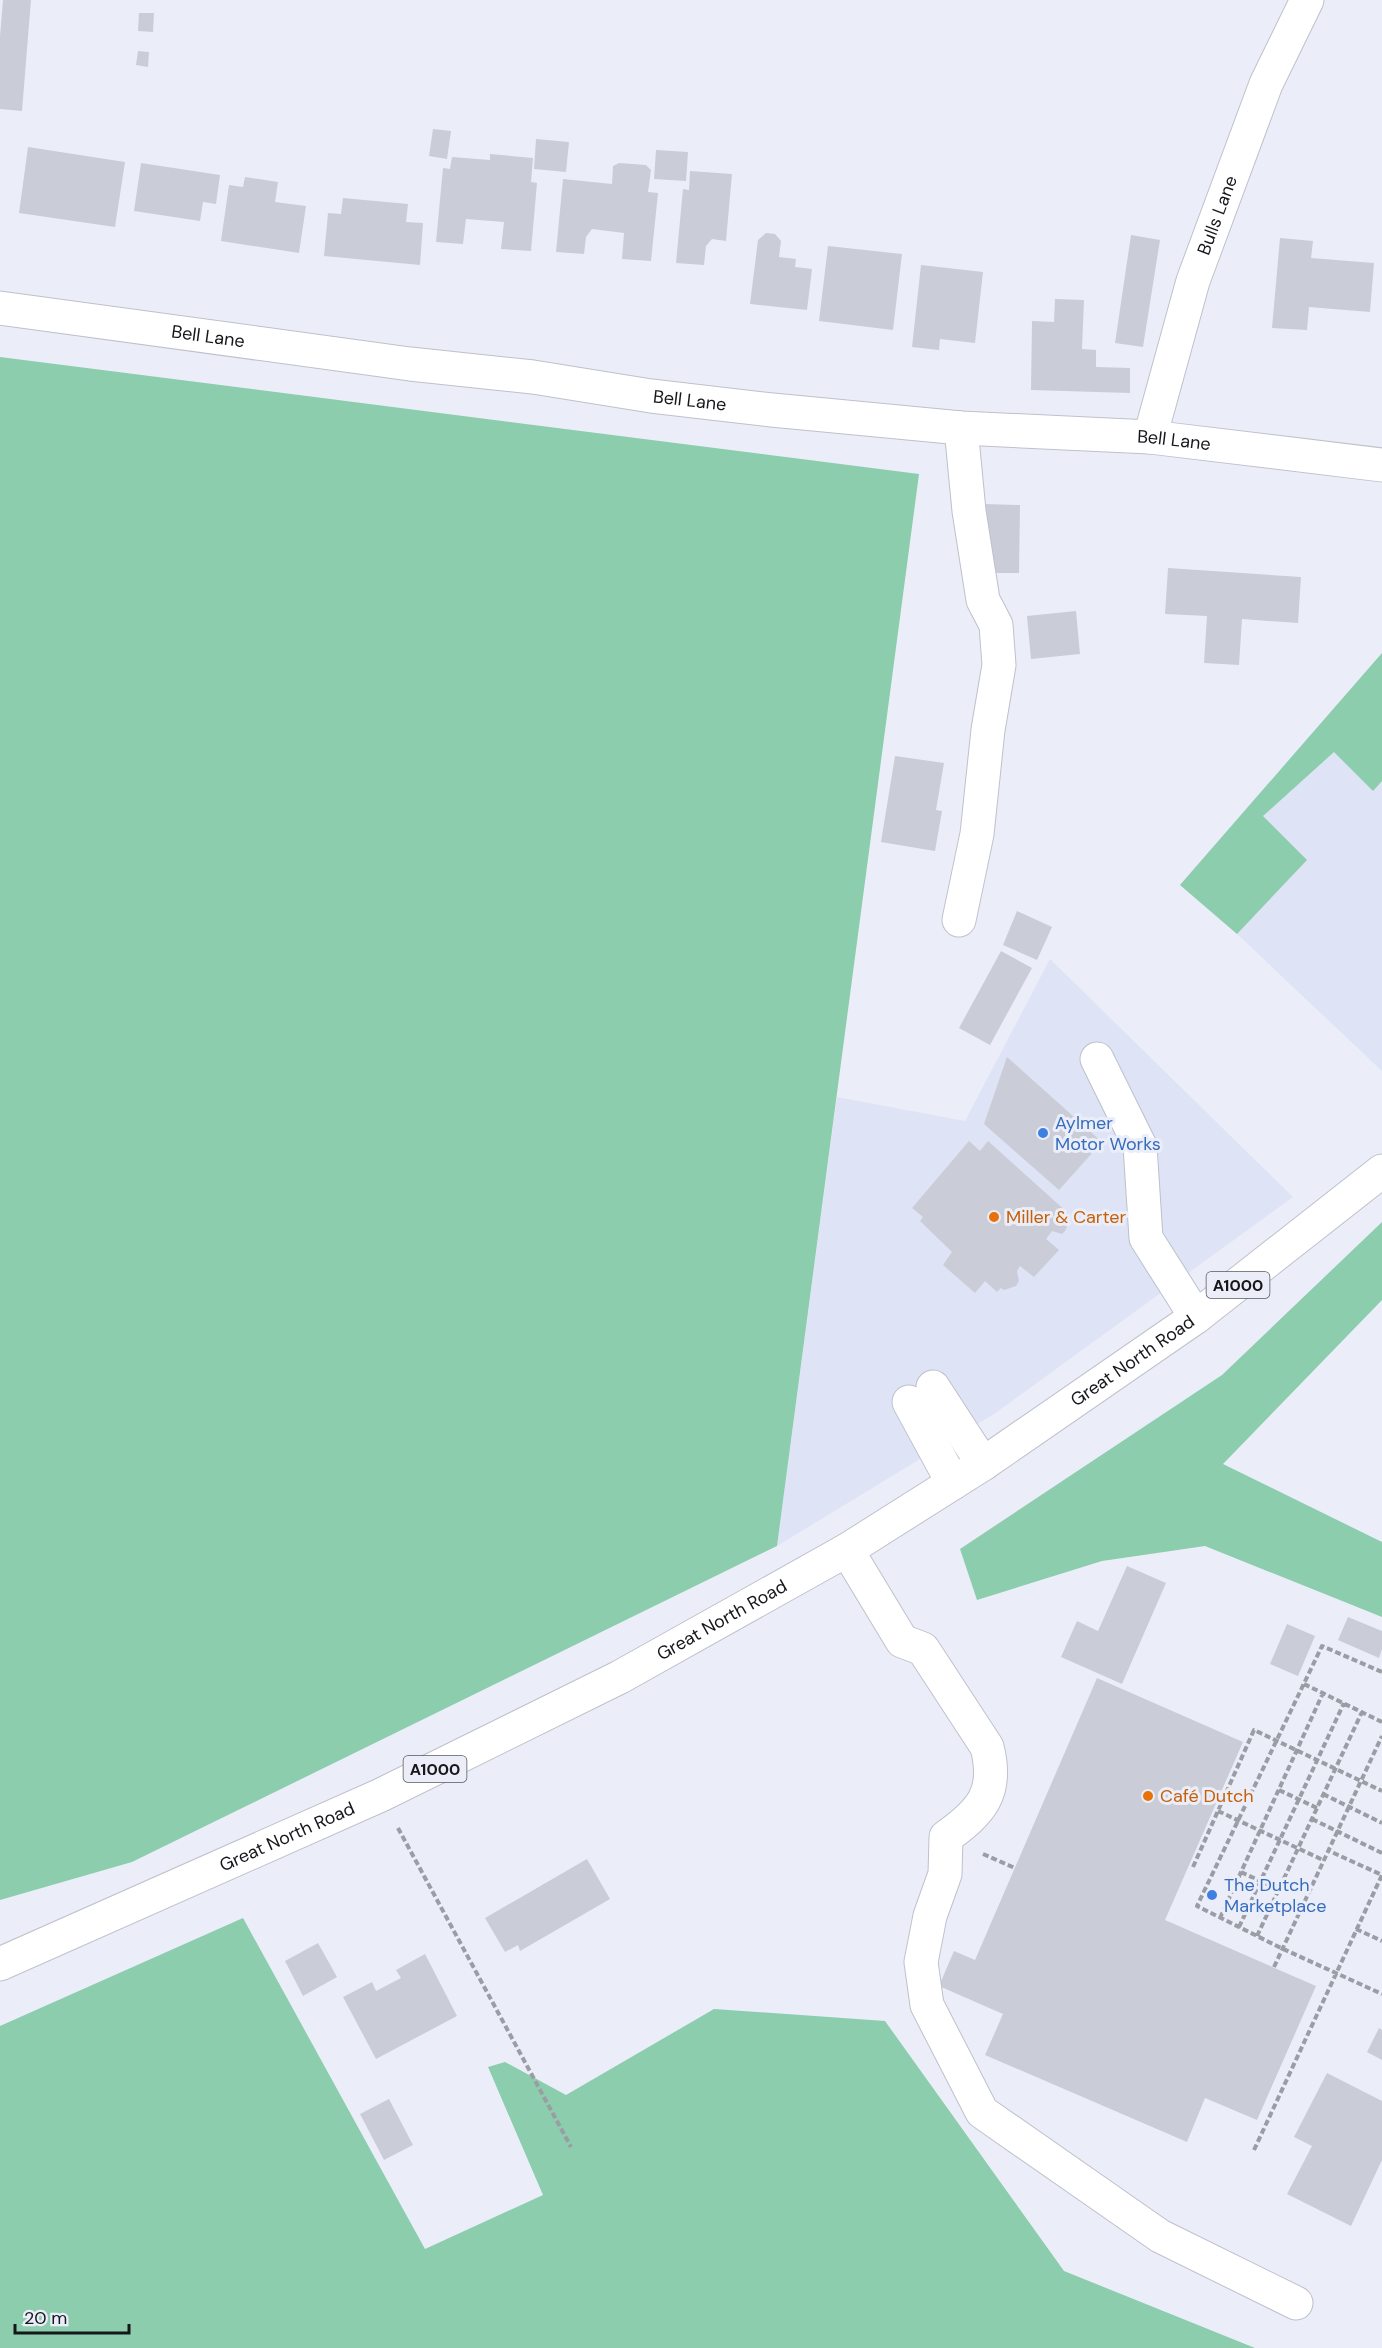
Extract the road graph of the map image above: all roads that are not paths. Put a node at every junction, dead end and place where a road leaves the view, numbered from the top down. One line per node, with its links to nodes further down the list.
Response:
1 (1307, 0): 4 (street, Bulls Lane)
2 (0, 308): 3 (street, Bell Lane)
3 (961, 428): 4 (street, Bell Lane); 6 (street)
4 (1150, 437): 5 (street, Bell Lane)
5 (1382, 465)
6 (959, 920)
7 (1097, 1059): 9 (street)
8 (1382, 1171): 9 (street, Great North Road / A1000)
9 (1196, 1317): 10 (street, Great North Road / A1000)
10 (983, 1464): 11 (street, Great North Road / A1000); 11 (street)
11 (953, 1483): 12 (street, Great North Road / A1000)
12 (848, 1550): 13 (street, Great North Road / A1000); 14 (street)
13 (0, 1964)
14 (1296, 2303)

